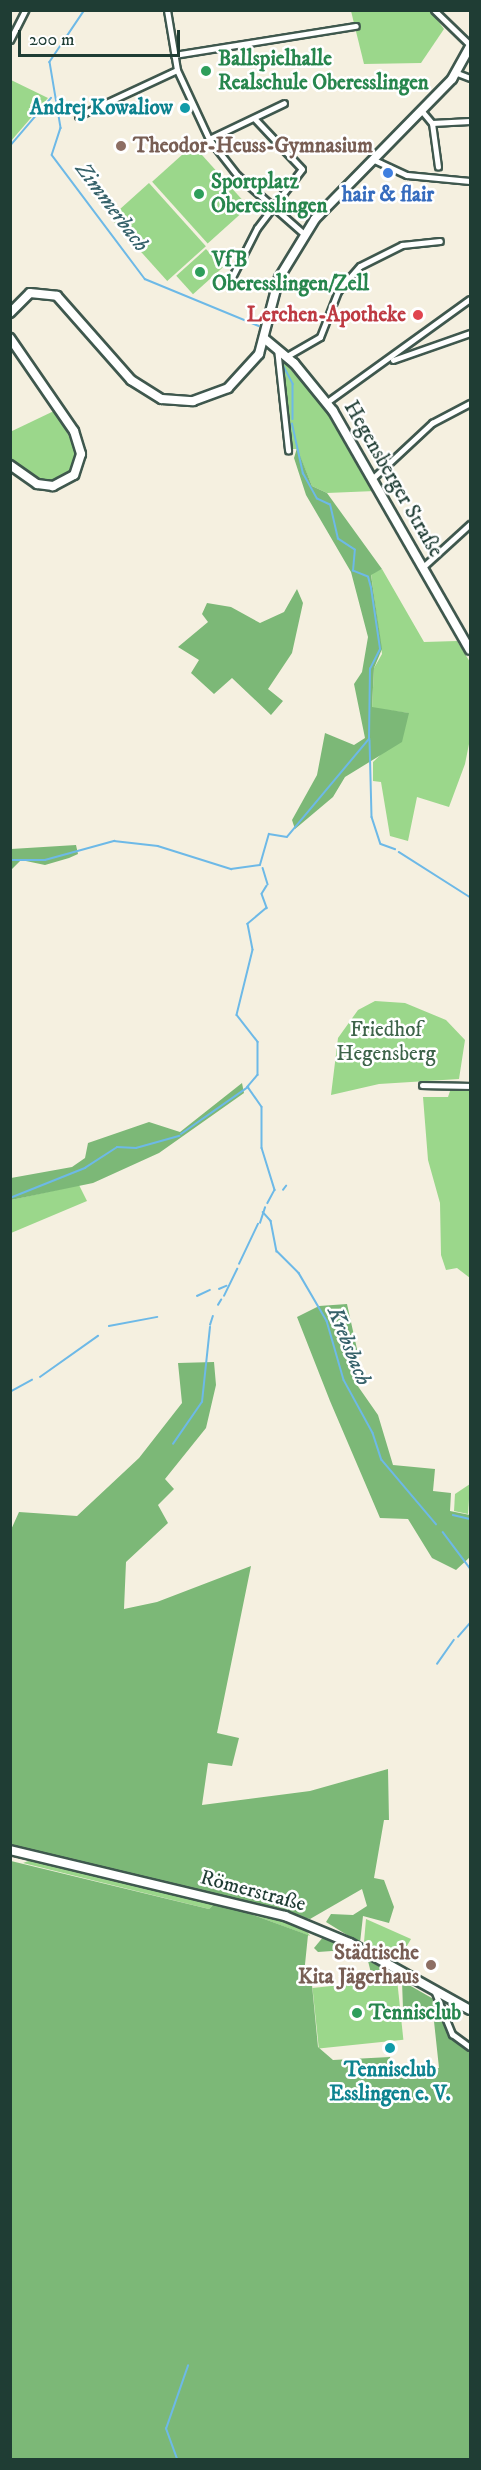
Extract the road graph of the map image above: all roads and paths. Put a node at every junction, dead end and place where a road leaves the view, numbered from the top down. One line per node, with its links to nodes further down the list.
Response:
1 (25, 10): 5 (street)
2 (167, 10): 7 (street)
3 (434, 10): 6 (street)
4 (356, 26): 7 (street)
5 (10, 40)
6 (471, 46): 9 (main road)
7 (174, 55): 8 (street)
8 (177, 70): 13 (street); 17 (street)
9 (457, 73): 10 (street); 12 (main road)
10 (471, 78)
11 (284, 103): 14 (street)
12 (421, 110): 16 (street); 18 (main road)
13 (78, 116)
14 (254, 118): 17 (street); 21 (street)
15 (471, 121): 16 (street)
16 (432, 123): 19 (street)
17 (208, 139): 21 (street)
18 (371, 158): 20 (street); 22 (main road)
19 (438, 167)
20 (471, 181)
21 (272, 208): 22 (street); 24 (street)
22 (305, 235): 29 (main road)
23 (440, 241): 33 (street)
24 (231, 279)
25 (471, 299): 32 (street)
26 (10, 313): 29 (main road)
27 (471, 333): 30 (street)
28 (10, 338): 38 (main road)
29 (265, 339): 31 (main road, Hegensberger Straße)
30 (431, 344): 32 (street); 34 (street)
31 (277, 348): 33 (main road, Hegensberger Straße); 37 (street)
32 (404, 348): 34 (street)
33 (287, 356): 35 (main road, Hegensberger Straße)
34 (389, 361): 35 (street)
35 (327, 402): 39 (main road, Hegensberger Straße)
36 (471, 402): 39 (street)
37 (288, 450)
38 (10, 465)
39 (373, 478): 41 (main road, Hegensberger Straße)
40 (471, 524): 41 (street)
41 (423, 567): 42 (main road, Hegensberger Straße)
42 (471, 650)
43 (422, 1085): 44 (street)
44 (471, 1086)
45 (10, 1850): 46 (main road, Römerstraße)
46 (432, 1988): 47 (main road, Römerstraße); 48 (street)
47 (471, 2010)
48 (471, 2047)

